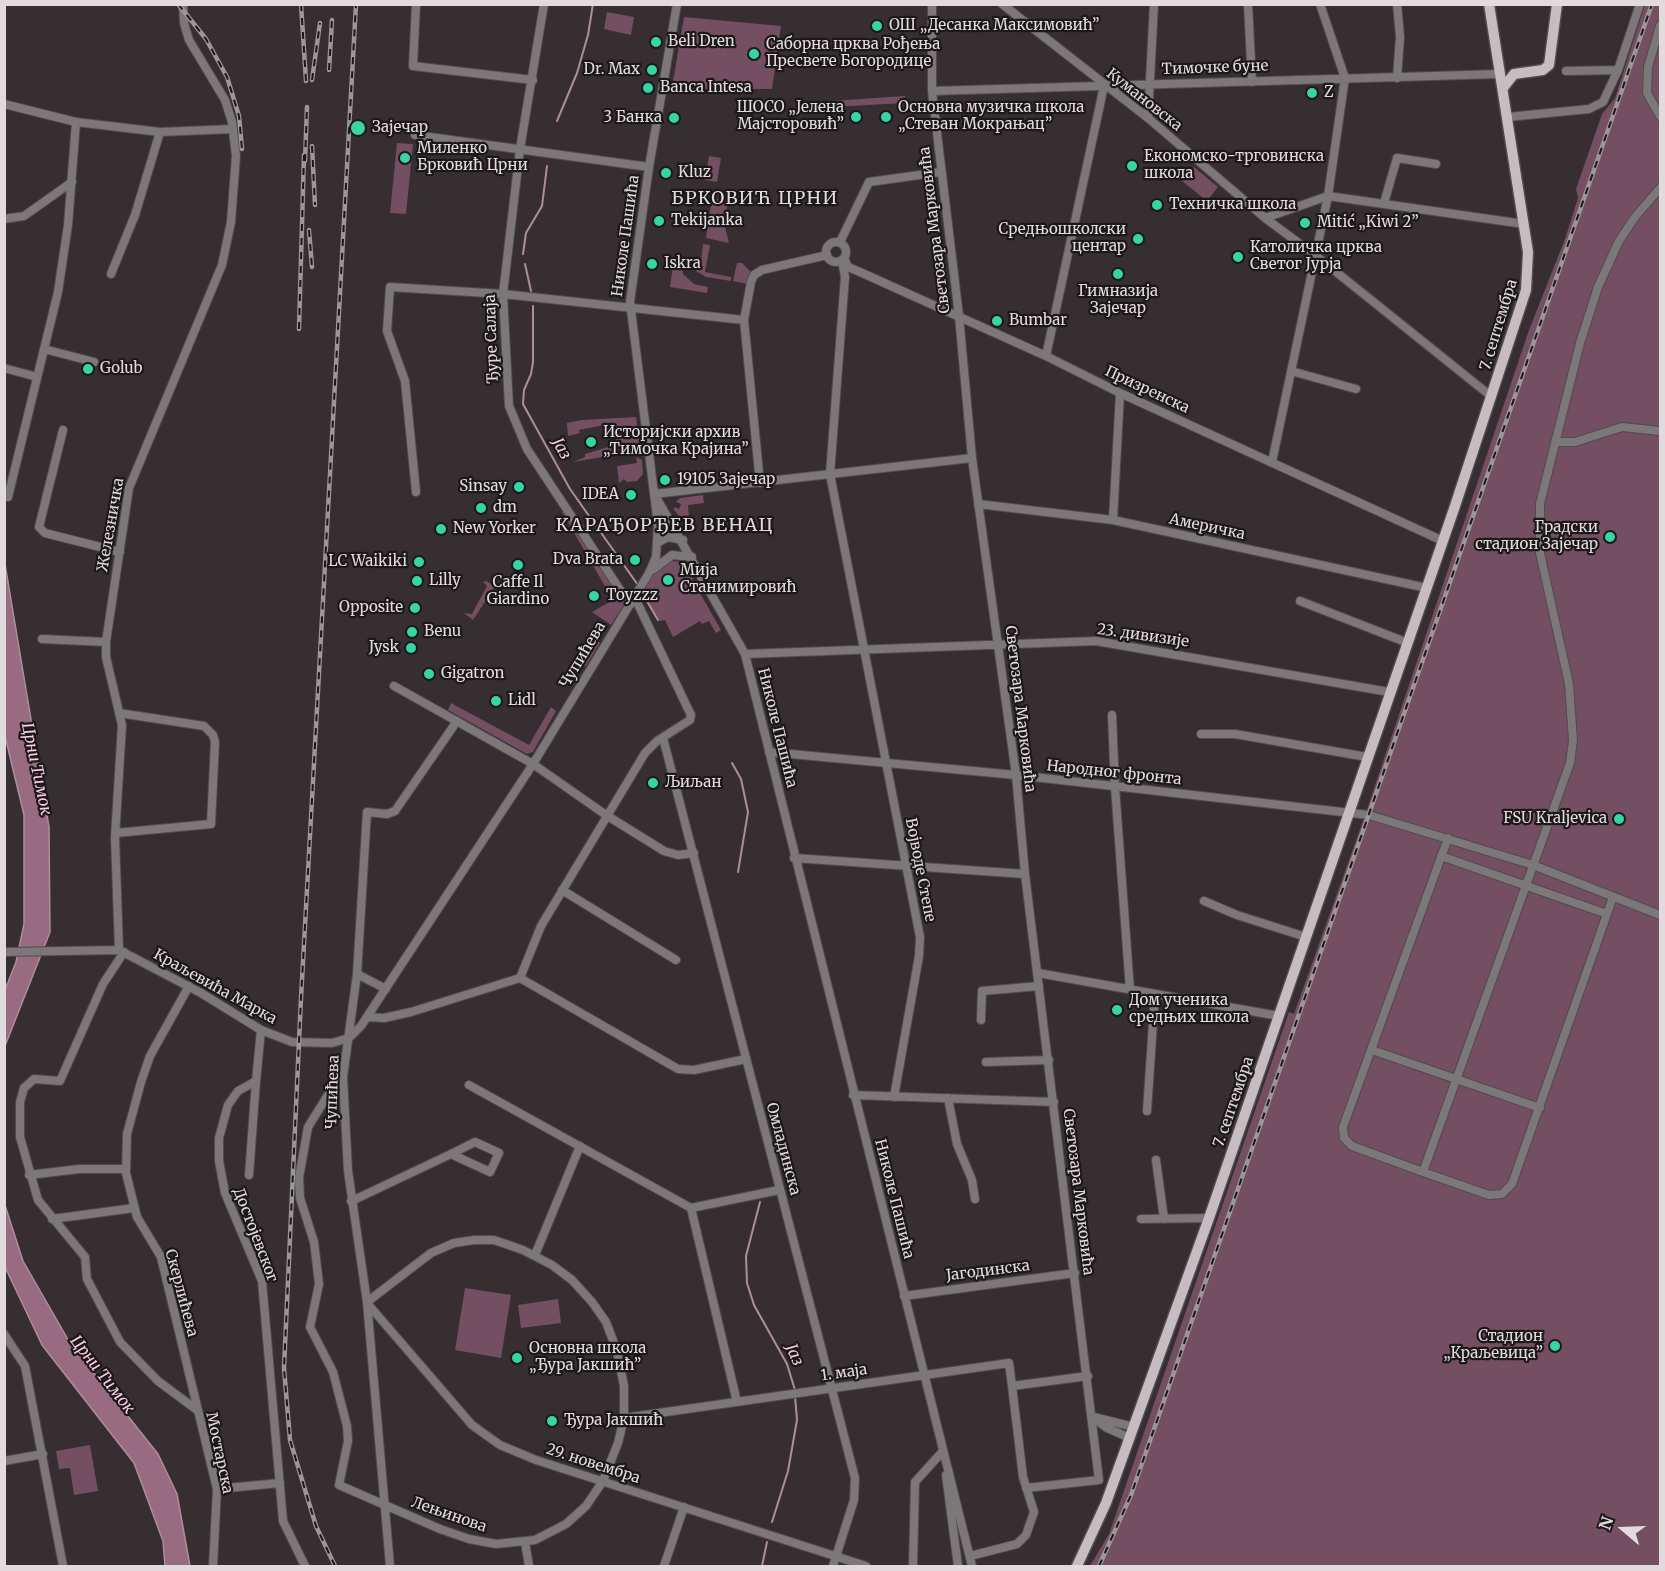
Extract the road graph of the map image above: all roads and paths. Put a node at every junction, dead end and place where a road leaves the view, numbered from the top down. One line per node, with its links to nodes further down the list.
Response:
1 (183, 4): 31 (street, Железничка)
2 (416, 4): 20 (street)
3 (544, 4): 20 (street, Ђуре Салаја)
4 (677, 4): 36 (street, Николе Пашића)
5 (932, 4): 25 (street, Светозара Марковића)
6 (1002, 4): 22 (street, Кумановска)
7 (1154, 4): 23 (street)
8 (1248, 4): 21 (street)
9 (1320, 4): 18 (street)
10 (1397, 4): 19 (street)
11 (1490, 4): 17 (main road, 7. септембра)
12 (1557, 4): 24 (main road)
13 (1640, 4): 15 (street)
14 (1660, 26): 27 (street)
15 (1618, 70): 16 (street); 28 (street)
16 (1566, 71)
17 (1499, 74): 19 (street, Тимочке буне); 24 (main road, 7. септембра)
18 (1346, 78): 19 (street, Тимочке буне); 21 (street, Тимочке буне); 40 (street)
19 (1396, 78)
20 (533, 80): 34 (street, Ђуре Салаја)
21 (1252, 82): 23 (street, Тимочке буне)
22 (1104, 86): 23 (street, Тимочке буне); 25 (street, Тимочке буне); 29 (street, Кумановска); 55 (street)
23 (1151, 86): 29 (street)
24 (1503, 88): 28 (main road, 7. септембра)
25 (932, 91): 37 (street, Светозара Марковића)
26 (4, 104): 30 (street)
27 (1660, 116)
28 (1508, 117): 44 (main road, 7. септембра)
29 (1148, 118): 42 (street, Кумановска)
30 (76, 122): 32 (street); 38 (street)
31 (233, 129): 32 (street); 78 (street, Железничка)
32 (160, 132): 49 (street)
33 (415, 135): 34 (street)
34 (520, 149): 36 (street); 50 (street, Ђуре Салаја)
35 (1436, 164): 41 (street)
36 (649, 167): 51 (street, Николе Пашића)
37 (941, 172): 45 (street); 52 (street, Светозара Марковића)
38 (72, 182): 43 (street); 54 (street)
39 (1660, 189): 65 (street)
40 (1328, 196): 41 (street); 42 (street); 47 (street)
41 (1384, 203): 44 (street)
42 (1265, 218): 47 (street, Кумановска)
43 (4, 219)
44 (1524, 224): 62 (main road, 7. септембра)
45 (840, 242): 46 (street); 48 (street)
46 (826, 255): 48 (street); 53 (street)
47 (1315, 255): 58 (street); 62 (street, Кумановска)
48 (843, 259): 52 (street, Призренска); 68 (street, Војводе Степе)
49 (111, 274)
50 (503, 294): 51 (street); 70 (street); 85 (street, Ђуре Салаја)
51 (630, 309): 53 (street); 71 (street, Николе Пашића)
52 (959, 316): 55 (street, Призренска); 66 (street, Светозара Марковића)
53 (744, 320): 69 (street)
54 (44, 349): 56 (street); 59 (street)
55 (1046, 356): 61 (street, Призренска)
56 (94, 362)
57 (4, 368): 59 (street)
58 (1291, 371): 60 (street); 67 (street)
59 (37, 377): 72 (street)
60 (1356, 389)
61 (1120, 393): 67 (street, Призренска); 74 (street)
62 (1492, 397): 76 (main road, 7. септембра)
63 (63, 430): 78 (street)
64 (1660, 431): 65 (street)
65 (1555, 442): 113 (street)
66 (972, 458): 68 (street); 73 (street, Светозара Марковића)
67 (1272, 462): 76 (street, Призренска)
68 (830, 474): 69 (street); 90 (street, Војводе Степе)
69 (760, 483): 71 (street)
70 (416, 492)
71 (654, 494): 75 (street, Николе Пашића); 77 (street)
72 (8, 497)
73 (978, 504): 74 (street, Америчка); 89 (street, Светозара Марковића)
74 (1113, 520): 82 (street, Америчка)
75 (683, 540): 77 (street); 79 (street); 80 (street, Николе Пашића)
76 (1443, 541): 82 (main road, 7. септембра)
77 (658, 542): 81 (street)
78 (120, 552): 87 (street, Железничка)
79 (672, 555): 80 (street); 81 (street)
80 (692, 557): 91 (street, Николе Пашића)
81 (649, 573): 83 (street, Чупићева)
82 (1427, 588): 88 (main road, 7. септембра)
83 (637, 592): 85 (street, Чупићева); 98 (street)
84 (1300, 601): 88 (street)
85 (630, 605): 102 (street, Чупићева)
86 (42, 639): 87 (street)
87 (106, 642): 94 (street, Железничка)
88 (1408, 643): 93 (main road, 7. септембра)
89 (999, 644): 90 (street, 23. дивизије); 93 (street, 23. дивизије); 103 (street, Светозара Марковића)
90 (864, 650): 91 (street, 23. дивизије); 101 (street, Војводе Степе)
91 (745, 654): 99 (street, Николе Пашића)
92 (394, 686): 96 (street)
93 (1389, 692): 100 (main road, 7. септембра)
94 (119, 713): 107 (street, Железничка); 107 (street)
95 (1112, 715): 104 (street)
96 (457, 721): 102 (street); 126 (street)
97 (1201, 734): 100 (street)
98 (663, 738): 106 (street); 109 (street, Омладинска)
99 (769, 752): 101 (street, Народног фронта); 111 (street, Николе Пашића)
100 (1367, 757): 105 (main road, 7. септембра)
101 (886, 762): 103 (street, Народног фронта); 112 (street, Војводе Степе)
102 (533, 764): 106 (street); 130 (street, Чупићева)
103 (1016, 775): 104 (street, Народног фронта); 114 (street, Светозара Марковића)
104 (1114, 787): 105 (street, Народног фронта); 131 (street)
105 (1349, 811): 108 (street, Народног фронта); 121 (main road, 7. септембра)
106 (606, 815): 109 (street); 116 (street)
107 (116, 833): 122 (street, Железничка)
108 (1448, 837): 110 (street); 113 (street, Народног фронта)
109 (694, 853): 139 (street, Омладинска)
110 (1441, 856): 115 (street); 138 (street)
111 (794, 858): 112 (street); 146 (street, Николе Пашића)
112 (904, 864): 114 (street); 147 (street, Војводе Степе)
113 (1533, 866): 115 (street); 117 (street, Народног фронта)
114 (1025, 874): 125 (street, Светозара Марковића)
115 (1526, 885): 119 (street); 143 (street)
116 (562, 890): 124 (street); 127 (street)
117 (1613, 897): 119 (street); 120 (street, Народног фронта)
118 (1204, 901): 121 (street)
119 (1607, 914): 150 (street)
120 (1660, 915)
121 (1306, 937): 133 (main road, 7. септембра)
122 (121, 951): 123 (street, Краљевића Марка); 128 (street, Краљевића Марка); 157 (street, Мостарска)
123 (4, 952)
124 (676, 960)
125 (1038, 973): 129 (street, Светозара Марковића); 131 (street)
126 (357, 974): 130 (street); 137 (street)
127 (520, 978): 134 (street); 139 (street)
128 (189, 986): 136 (street, Краљевића Марка); 155 (street, Скерлићева)
129 (1040, 986): 135 (street); 140 (street, Светозара Марковића)
130 (386, 989): 134 (street, Чупићева)
131 (1130, 990): 132 (street)
132 (1155, 994): 133 (street); 151 (street)
133 (1279, 1016): 164 (main road, 7. септембра)
134 (367, 1017): 137 (street, Чупићева)
135 (981, 1020)
136 (261, 1030): 137 (street, Краљевића Марка); 144 (street)
137 (349, 1038): 142 (street, Чупићева)
138 (1372, 1050): 143 (street); 156 (street)
139 (746, 1059): 159 (street, Омладинска)
140 (1048, 1060): 141 (street); 149 (street, Светозара Марковића)
141 (986, 1062)
142 (344, 1077): 161 (street, Чупићева); 190 (street, Лењинова)
143 (1456, 1079): 150 (street); 156 (street)
144 (256, 1081): 158 (street); 187 (street, Достојевског)
145 (469, 1085): 152 (street)
146 (853, 1095): 147 (street); 170 (street, Николе Пашића)
147 (894, 1097): 148 (street)
148 (948, 1098): 149 (street); 160 (street)
149 (1054, 1102): 169 (street, Светозара Марковића)
150 (1540, 1108): 156 (street)
151 (1147, 1111)
152 (579, 1146): 163 (street); 168 (street)
153 (451, 1154): 153 (street); 161 (street)
154 (1156, 1160): 167 (street)
155 (126, 1169): 157 (street); 162 (street, Скерлићева)
156 (1423, 1172)
157 (29, 1175): 165 (street, Мостарска)
158 (249, 1175)
159 (779, 1190): 163 (street); 176 (street, Омладинска)
160 (975, 1199)
161 (351, 1201): 171 (street, Чупићева)
162 (134, 1208): 165 (street); 178 (street, Скерлићева)
163 (691, 1208): 177 (street)
164 (1209, 1218): 167 (street); 181 (main road, 7. септембра)
165 (52, 1219): 178 (street, Мостарска)
166 (1141, 1219): 167 (street)
167 (1164, 1219)
168 (535, 1255): 171 (street, Лењинова); 180 (street, Лењинова)
169 (1075, 1273): 170 (street, Јагодинска); 174 (street, Светозара Марковића)
170 (904, 1296): 173 (street, Николе Пашића)
171 (367, 1302): 186 (street, 29. новембра); 190 (street, Чупићева)
172 (4, 1334): 183 (street)
173 (924, 1375): 175 (street, 1. маја); 176 (street, 1. маја); 182 (street, Николе Пашића)
174 (1088, 1376): 175 (street); 179 (street, Светозара Марковића)
175 (1012, 1386): 188 (street)
176 (830, 1389): 177 (street, 1. маја); 193 (street, Омладинска)
177 (737, 1402): 180 (street, 1. маја)
178 (197, 1410): 189 (street, Мостарска)
179 (1094, 1417): 181 (street); 188 (street, Светозара Марковића)
180 (624, 1418): 186 (street, Лењинова)
181 (1132, 1432): 206 (main road, 7. септембра)
182 (943, 1452): 185 (street, Николе Пашића); 203 (street)
183 (43, 1454): 184 (street); 195 (street)
184 (4, 1461)
185 (947, 1467): 194 (street, Николе Пашића); 204 (street, Николе Пашића)
186 (603, 1481): 191 (street, 29. новембра); 192 (street, Лењинова)
187 (280, 1484): 189 (street); 197 (street, Достојевског)
188 (1026, 1488): 194 (street)
189 (217, 1489): 196 (street, Мостарска)
190 (385, 1506): 192 (street, Лењинова); 198 (street, Чупићева)
191 (684, 1507): 193 (street, 29. новембра); 200 (street)
192 (525, 1542): 199 (street)
193 (836, 1556): 201 (street, Омладинска); 202 (street, 29. новембра)
194 (970, 1556): 205 (street, Николе Пашића)
195 (63, 1566)
196 (213, 1566)
197 (304, 1566)
198 (390, 1566)
199 (529, 1566)
200 (664, 1566)
201 (833, 1566)
202 (866, 1566)
203 (914, 1566)
204 (958, 1566)
205 (972, 1566)
206 (1077, 1566)

